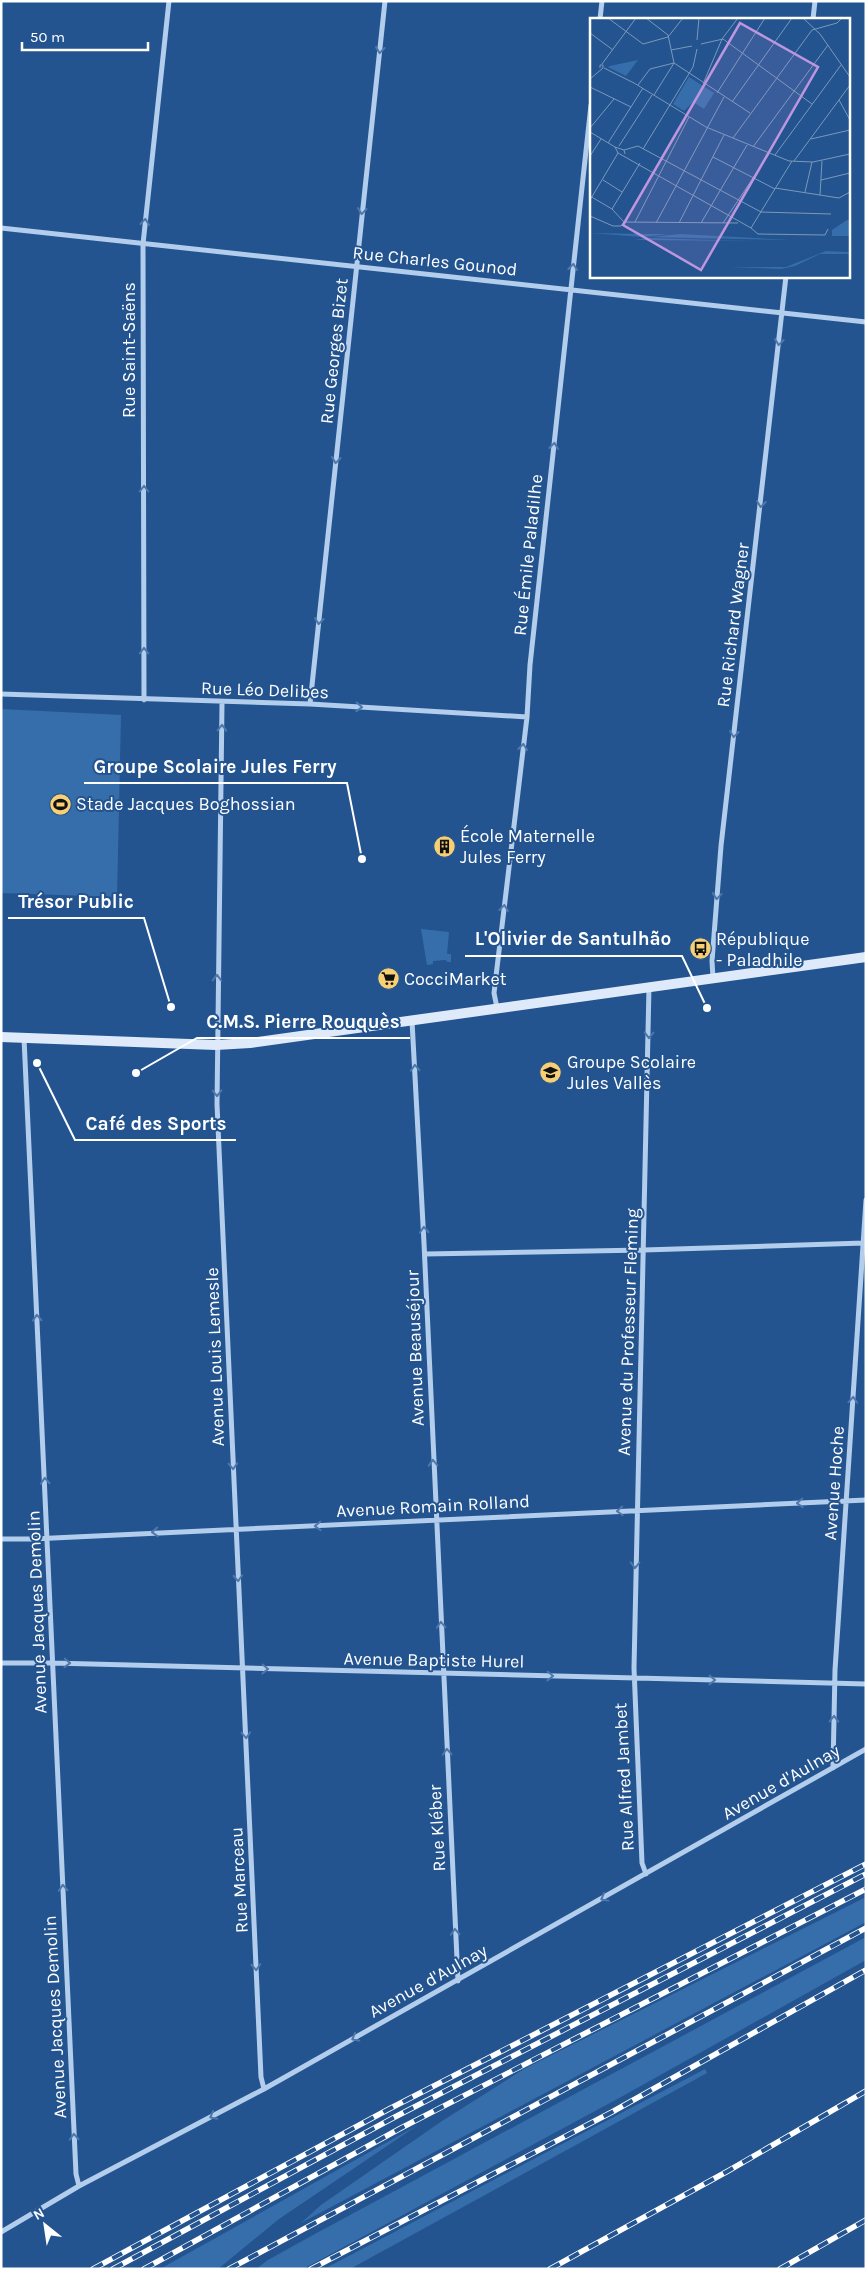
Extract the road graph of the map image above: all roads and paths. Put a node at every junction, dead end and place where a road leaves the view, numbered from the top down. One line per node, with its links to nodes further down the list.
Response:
1 (169, 1): 9 (street, Rue Saint-Saëns, one-way to 1)
2 (385, 1): 10 (street, Rue Georges Bizet, one-way to 10)
3 (602, 1): 5 (street)
4 (815, 1): 6 (street)
5 (600, 18)
6 (813, 18)
7 (590, 114): 12 (street, Rue Émile Paladilhe, one-way to 7)
8 (1, 228): 9 (street, Rue Charles Gounod)
9 (143, 244): 10 (street, Rue Charles Gounod); 16 (street, Rue Saint-Saëns, one-way to 9)
10 (356, 266): 12 (street, Rue Charles Gounod); 18 (street, Rue Georges Bizet, one-way to 18)
11 (786, 278): 13 (street, Rue Richard Wagner)
12 (571, 289): 13 (street, Rue Charles Gounod); 19 (street, Rue Émile Paladilhe, one-way to 12)
13 (783, 313): 14 (street, Rue Charles Gounod); 21 (street, Rue Richard Wagner, one-way to 21)
14 (866, 322)
15 (1, 694): 16 (street, Rue Léo Delibes)
16 (144, 700): 17 (street, Rue Léo Delibes)
17 (222, 703): 18 (street, Rue Léo Delibes); 27 (street, Avenue Louis Lemesle, one-way to 17)
18 (310, 704): 19 (street, Rue Léo Delibes, one-way to 19)
19 (527, 717): 23 (street, Rue Émile Paladilhe, one-way to 19)
20 (866, 957): 21 (main road)
21 (713, 978): 22 (main road)
22 (649, 986): 23 (main road); 30 (street, Avenue du Professeur Fleming, one-way to 30)
23 (497, 1008): 24 (main road)
24 (412, 1020): 27 (main road); 31 (street, Avenue Beauséjour, one-way to 24)
25 (1, 1036): 26 (main road)
26 (24, 1037): 27 (main road); 37 (street, Avenue Jacques Demolin, one-way to 26)
27 (216, 1045): 36 (street, Avenue Louis Lemesle, one-way to 36)
28 (866, 1200): 29 (street, Avenue Hoche)
29 (864, 1243): 30 (street); 33 (street, Avenue Hoche, one-way to 29)
30 (644, 1250): 31 (street); 34 (street, Avenue du Professeur Fleming)
31 (425, 1254): 35 (street, Avenue Beauséjour, one-way to 31)
32 (866, 1500): 33 (street, Avenue Romain Rolland)
33 (846, 1501): 34 (street, Avenue Romain Rolland, one-way to 34); 44 (street, Avenue Hoche)
34 (636, 1510): 35 (street, Avenue Romain Rolland, one-way to 35); 43 (street, Avenue du Professeur Fleming, one-way to 43)
35 (435, 1520): 36 (street, Avenue Romain Rolland, one-way to 36); 42 (street, Avenue Beauséjour, one-way to 35)
36 (235, 1529): 37 (street, Avenue Romain Rolland, one-way to 37); 41 (street, Avenue Louis Lemesle, one-way to 41)
37 (47, 1538): 38 (street, Avenue Romain Rolland); 39 (street, Avenue Jacques Demolin)
38 (1, 1539)
39 (52, 1662): 40 (street, Avenue Baptiste Hurel); 41 (street, Avenue Baptiste Hurel, one-way to 41); 51 (street, Avenue Jacques Demolin, one-way to 39)
40 (1, 1663)
41 (243, 1669): 42 (street, Avenue Baptiste Hurel, one-way to 42); 50 (street, Rue Marceau, one-way to 50)
42 (443, 1674): 43 (street, Avenue Baptiste Hurel, one-way to 43); 49 (street, Rue Kléber, one-way to 42)
43 (634, 1678): 44 (street, Avenue Baptiste Hurel, one-way to 44); 48 (street, Rue Alfred Jambet)
44 (834, 1682): 45 (street, Avenue Baptiste Hurel); 47 (street, Avenue Hoche, one-way to 44)
45 (866, 1684)
46 (866, 1749): 47 (street, Avenue d'Aulnay)
47 (833, 1768): 48 (street, Avenue d'Aulnay)
48 (646, 1874): 49 (street, Avenue d'Aulnay, one-way to 49)
49 (458, 1981): 50 (street, Avenue d'Aulnay, one-way to 50)
50 (264, 2089): 51 (street, Avenue d'Aulnay, one-way to 51)
51 (79, 2186): 52 (street, Avenue d'Aulnay)
52 (1, 2232)

